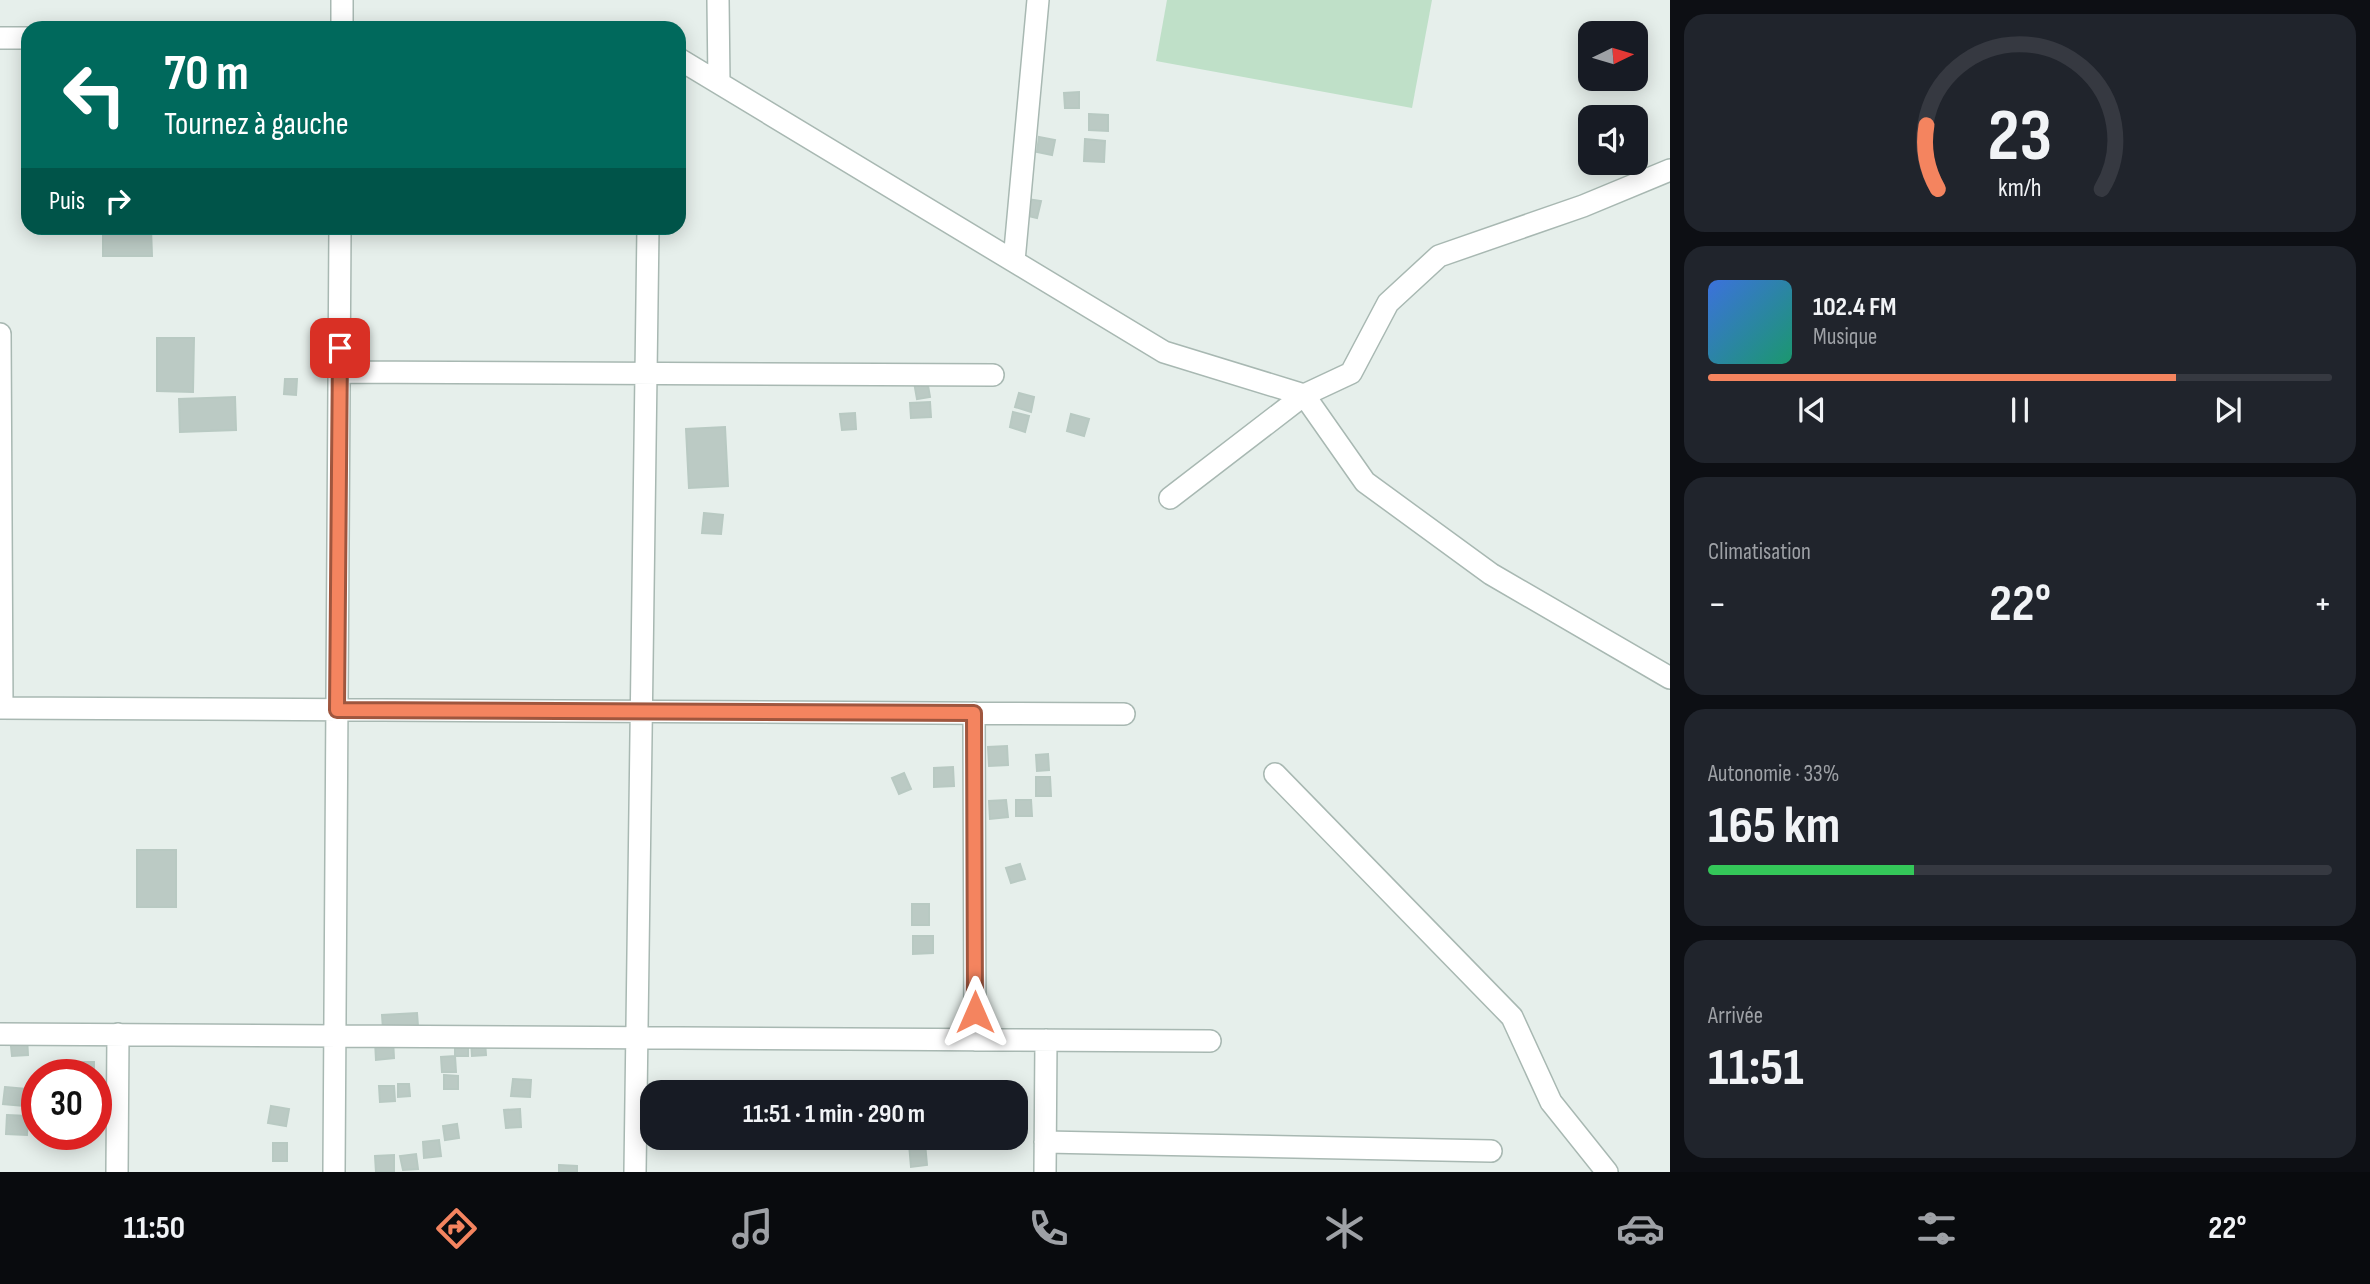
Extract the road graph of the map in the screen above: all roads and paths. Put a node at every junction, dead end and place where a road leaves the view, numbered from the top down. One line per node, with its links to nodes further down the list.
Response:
1 (342, 0): 4 (street)
2 (718, 0): 8 (street)
3 (1038, 0): 12 (street)
4 (342, 21)
5 (0, 38): 6 (street)
6 (21, 38)
7 (686, 62): 8 (street)
8 (719, 83): 12 (street)
9 (1670, 170): 17 (street)
10 (340, 235): 14 (street)
11 (648, 235): 15 (street)
12 (1014, 261): 17 (street)
13 (0, 334): 20 (street)
14 (340, 372): 15 (street); 21 (street)
15 (646, 373): 16 (street); 22 (street)
16 (993, 375)
17 (1304, 395): 18 (street); 19 (street)
18 (1170, 498)
19 (1670, 678)
20 (1, 708): 21 (street)
21 (337, 710): 22 (street); 28 (street)
22 (641, 711): 23 (street); 29 (street)
23 (974, 713): 24 (street); 30 (street)
24 (1124, 714)
25 (1275, 774): 39 (street)
26 (0, 1034): 27 (street)
27 (118, 1034): 28 (street); 35 (street)
28 (335, 1036): 29 (street); 36 (street)
29 (637, 1038): 30 (street); 37 (street)
30 (975, 1040): 31 (street)
31 (1046, 1040): 32 (street); 33 (street)
32 (1210, 1041)
33 (1045, 1142): 34 (street); 38 (street)
34 (1490, 1151)
35 (117, 1172)
36 (334, 1172)
37 (635, 1172)
38 (1045, 1172)
39 (1607, 1172)

